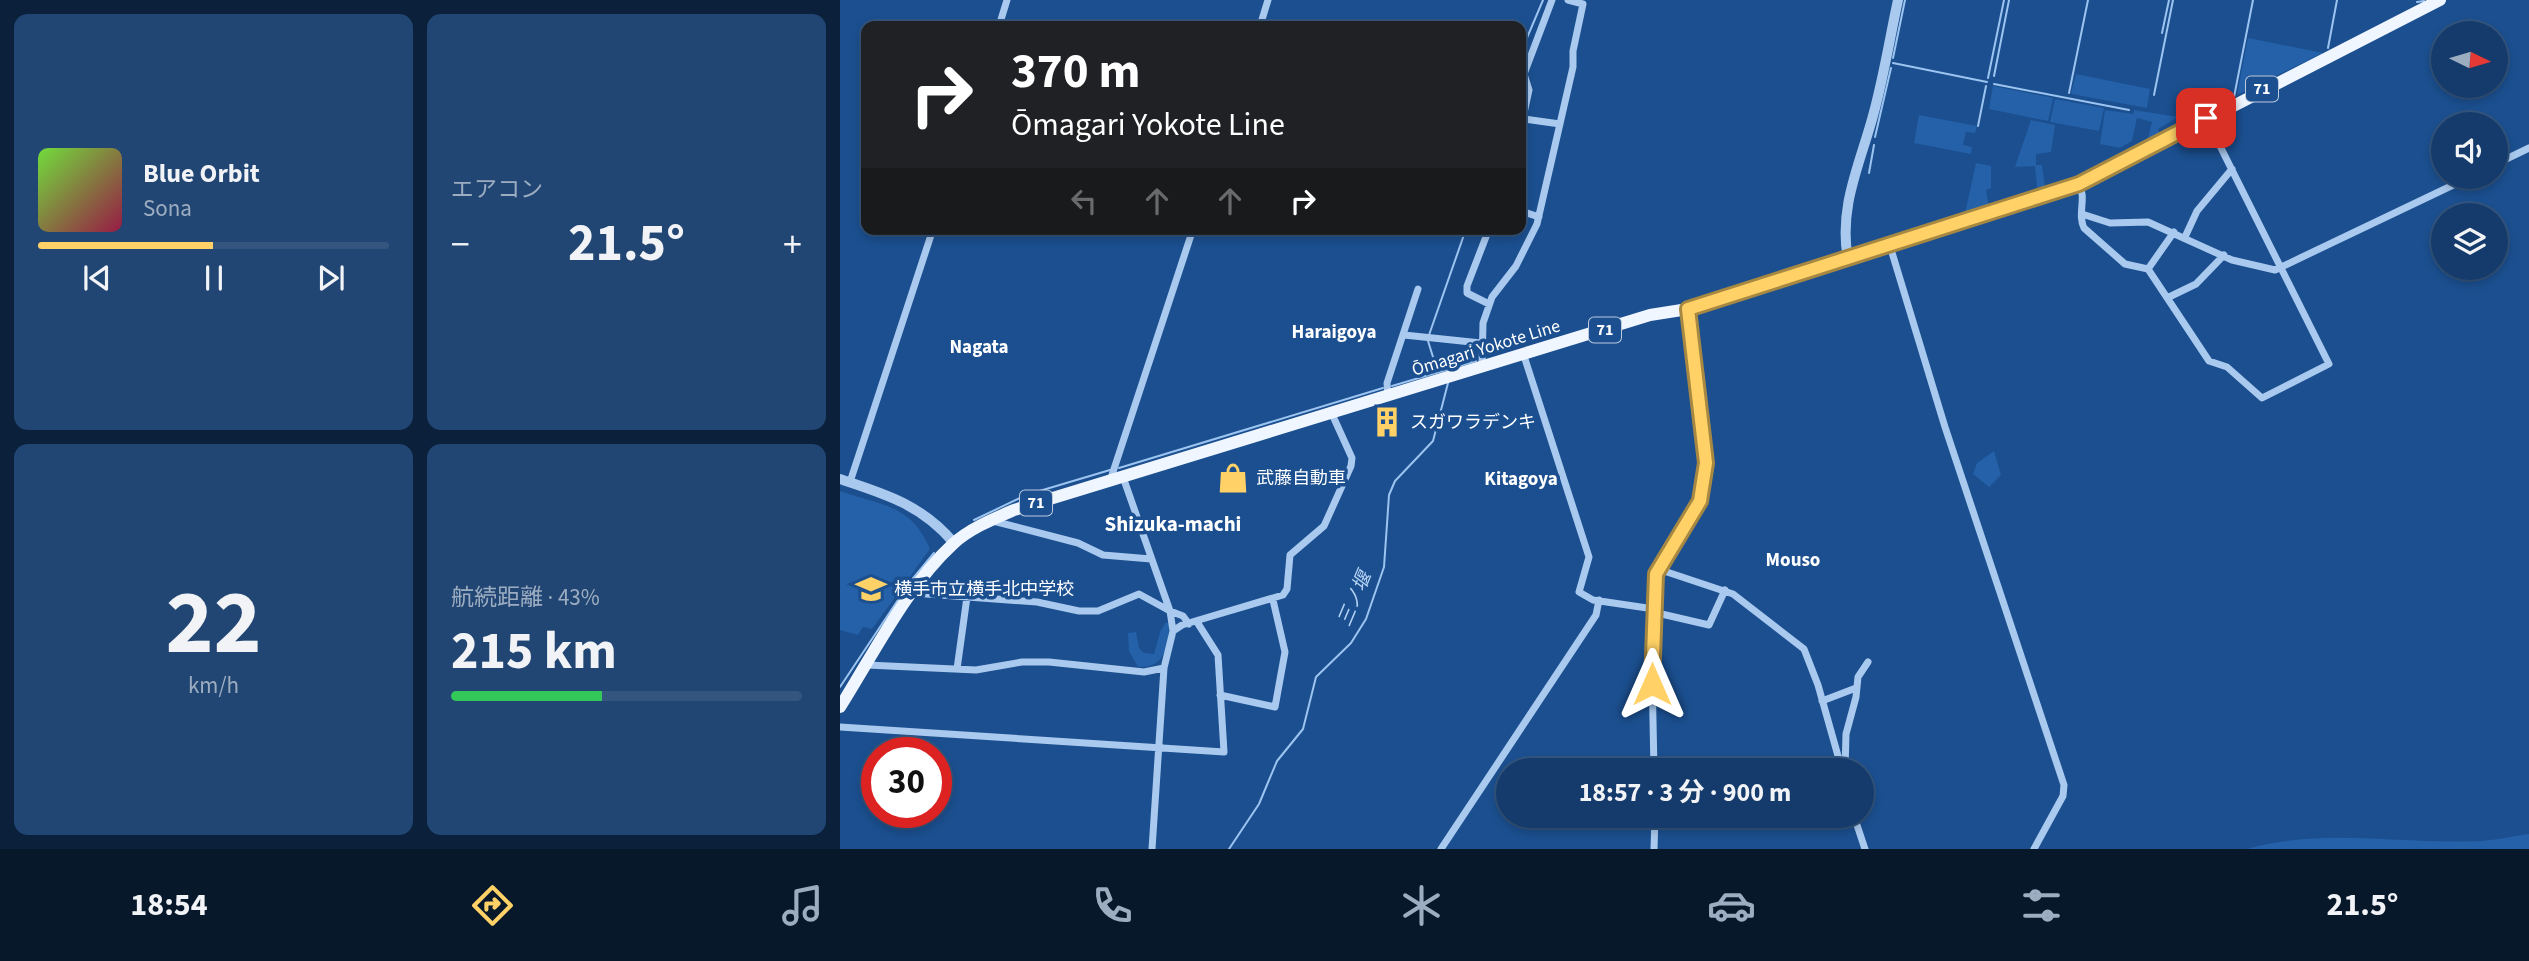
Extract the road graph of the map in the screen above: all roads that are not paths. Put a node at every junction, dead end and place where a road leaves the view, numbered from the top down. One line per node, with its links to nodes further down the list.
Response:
1 (1007, 0): 7 (street)
2 (1268, 0): 8 (street)
3 (1552, 0): 9 (street)
4 (1568, 0): 14 (street)
5 (1898, 0): 30 (street)
6 (2440, 0): 12 (main road, Ōmagari Yokote Line / 71)
7 (1001, 21)
8 (1261, 21)
9 (1526, 69)
10 (1526, 80): 11 (street)
11 (1526, 104)
12 (2206, 118): 17 (street); 18 (main road, Ōmagari Yokote Line / 71)
13 (1526, 123): 14 (street)
14 (1560, 124): 22 (street)
15 (2529, 148): 16 (street)
16 (2508, 158)
17 (2232, 169): 27 (street); 31 (street)
18 (2079, 184): 21 (street); 28 (main road, Ōmagari Yokote Line / 71)
19 (2445, 189): 31 (street)
20 (1526, 213): 22 (street)
21 (2082, 214): 23 (street); 32 (street)
22 (1539, 217): 35 (street)
23 (2174, 232): 27 (street); 32 (street)
24 (931, 235): 44 (street)
25 (1192, 235): 45 (street)
26 (1487, 235): 35 (street)
27 (2185, 237): 29 (street)
28 (1890, 246): 30 (main road, Ōmagari Yokote Line / 71); 78 (street)
29 (2224, 255): 31 (street); 34 (street)
30 (1848, 259): 36 (main road, Ōmagari Yokote Line / 71)
31 (2282, 267): 34 (street)
32 (2148, 269): 34 (street)
33 (1418, 289): 37 (street)
34 (2167, 298)
35 (1489, 304): 38 (street)
36 (1688, 309): 39 (main road, Ōmagari Yokote Line / 71); 49 (street)
37 (1404, 335): 38 (street); 41 (street)
38 (1481, 344): 40 (street)
39 (1524, 356): 40 (main road, Ōmagari Yokote Line / 71); 54 (street)
40 (1482, 367): 41 (main road, Ōmagari Yokote Line / 71)
41 (1388, 397): 42 (main road, Ōmagari Yokote Line / 71)
42 (1332, 414): 43 (main road, Ōmagari Yokote Line / 71); 53 (street)
43 (1123, 477): 45 (main road, Ōmagari Yokote Line / 71); 48 (street)
44 (845, 480): 47 (street)
45 (1110, 482): 46 (main road, Ōmagari Yokote Line / 71)
46 (991, 520): 47 (main road, Ōmagari Yokote Line / 71); 48 (street)
47 (954, 543): 51 (main road, Ōmagari Yokote Line / 71)
48 (1151, 559): 56 (street)
49 (1658, 569): 50 (street); 55 (street)
50 (1724, 590): 55 (street); 65 (street)
51 (913, 593): 52 (street); 60 (main road, Ōmagari Yokote Line / 71)
52 (967, 597): 56 (street); 62 (street)
53 (1273, 600): 57 (street); 64 (street)
54 (1598, 600): 55 (street); 76 (street)
55 (1653, 610): 69 (street)
56 (1170, 611): 57 (street); 58 (street)
57 (1193, 623): 58 (street); 64 (street)
58 (1173, 631): 61 (street)
59 (1868, 662): 63 (street)
60 (867, 665): 62 (street); 66 (main road, Ōmagari Yokote Line / 71)
61 (1164, 668): 62 (street); 68 (street)
62 (957, 669)
63 (1856, 688): 65 (street); 71 (street)
64 (1220, 695): 68 (street)
65 (1822, 701): 70 (street)
66 (840, 708)
67 (840, 727): 68 (street)
68 (1158, 747): 75 (street)
69 (1654, 758)
70 (1839, 758)
71 (1844, 758)
72 (1655, 828): 77 (street)
73 (1857, 828): 74 (street)
74 (1863, 848)
75 (1152, 849)
76 (1441, 849)
77 (1654, 849)
78 (2034, 849)

